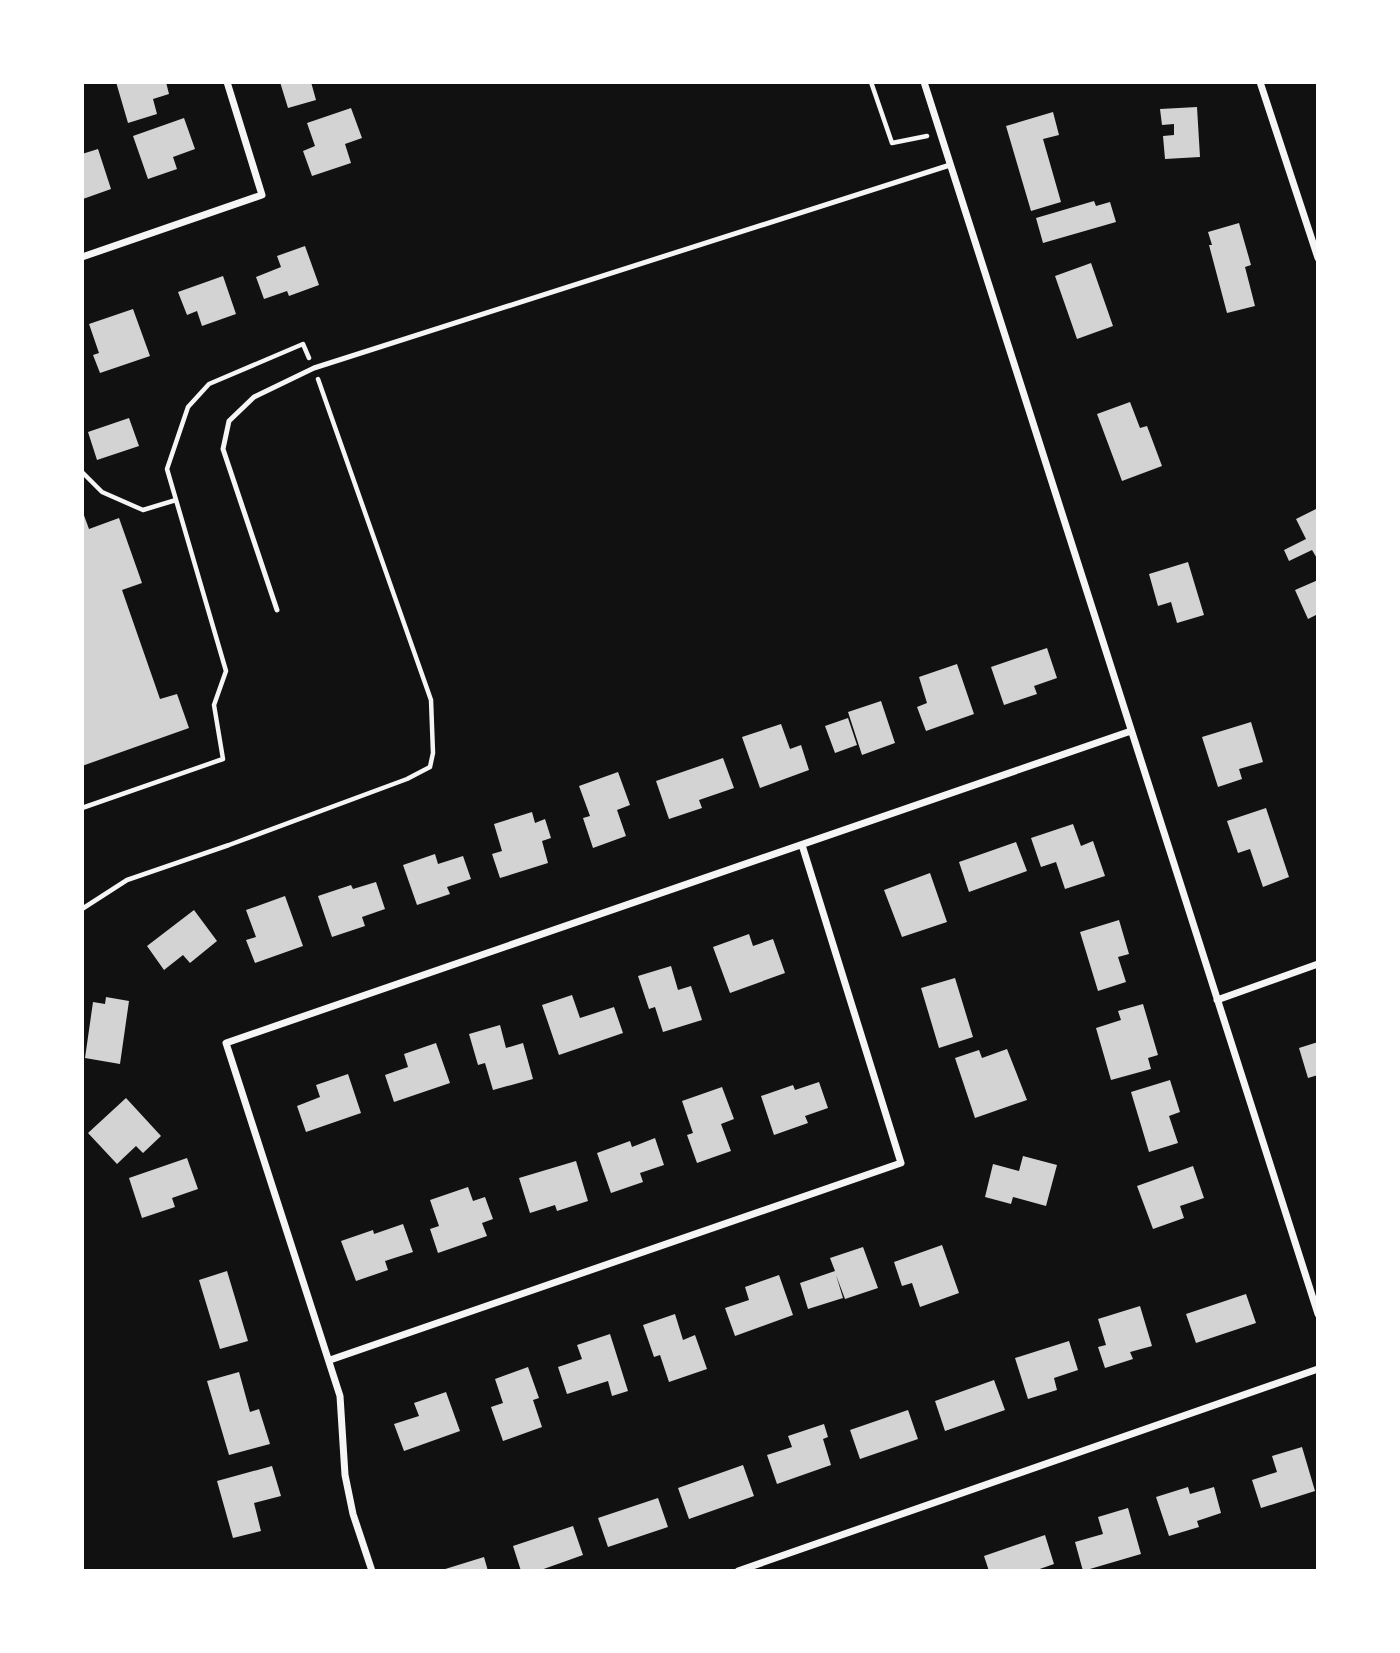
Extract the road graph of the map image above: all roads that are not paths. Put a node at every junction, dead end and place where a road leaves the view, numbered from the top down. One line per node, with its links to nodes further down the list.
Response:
1 (227, 82): 5 (street)
2 (924, 82): 4 (street)
3 (1260, 82): 6 (street)
4 (950, 165): 7 (lane); 8 (street)
5 (82, 257)
6 (1318, 258)
7 (277, 611)
8 (1132, 731): 9 (street); 11 (street)
9 (802, 845): 13 (street); 13 (street)
10 (1318, 964): 11 (street)
11 (1217, 1000): 12 (street)
12 (1318, 1314)
13 (330, 1360): 15 (street)
14 (1318, 1369): 16 (street)
15 (372, 1571)
16 (738, 1571)

